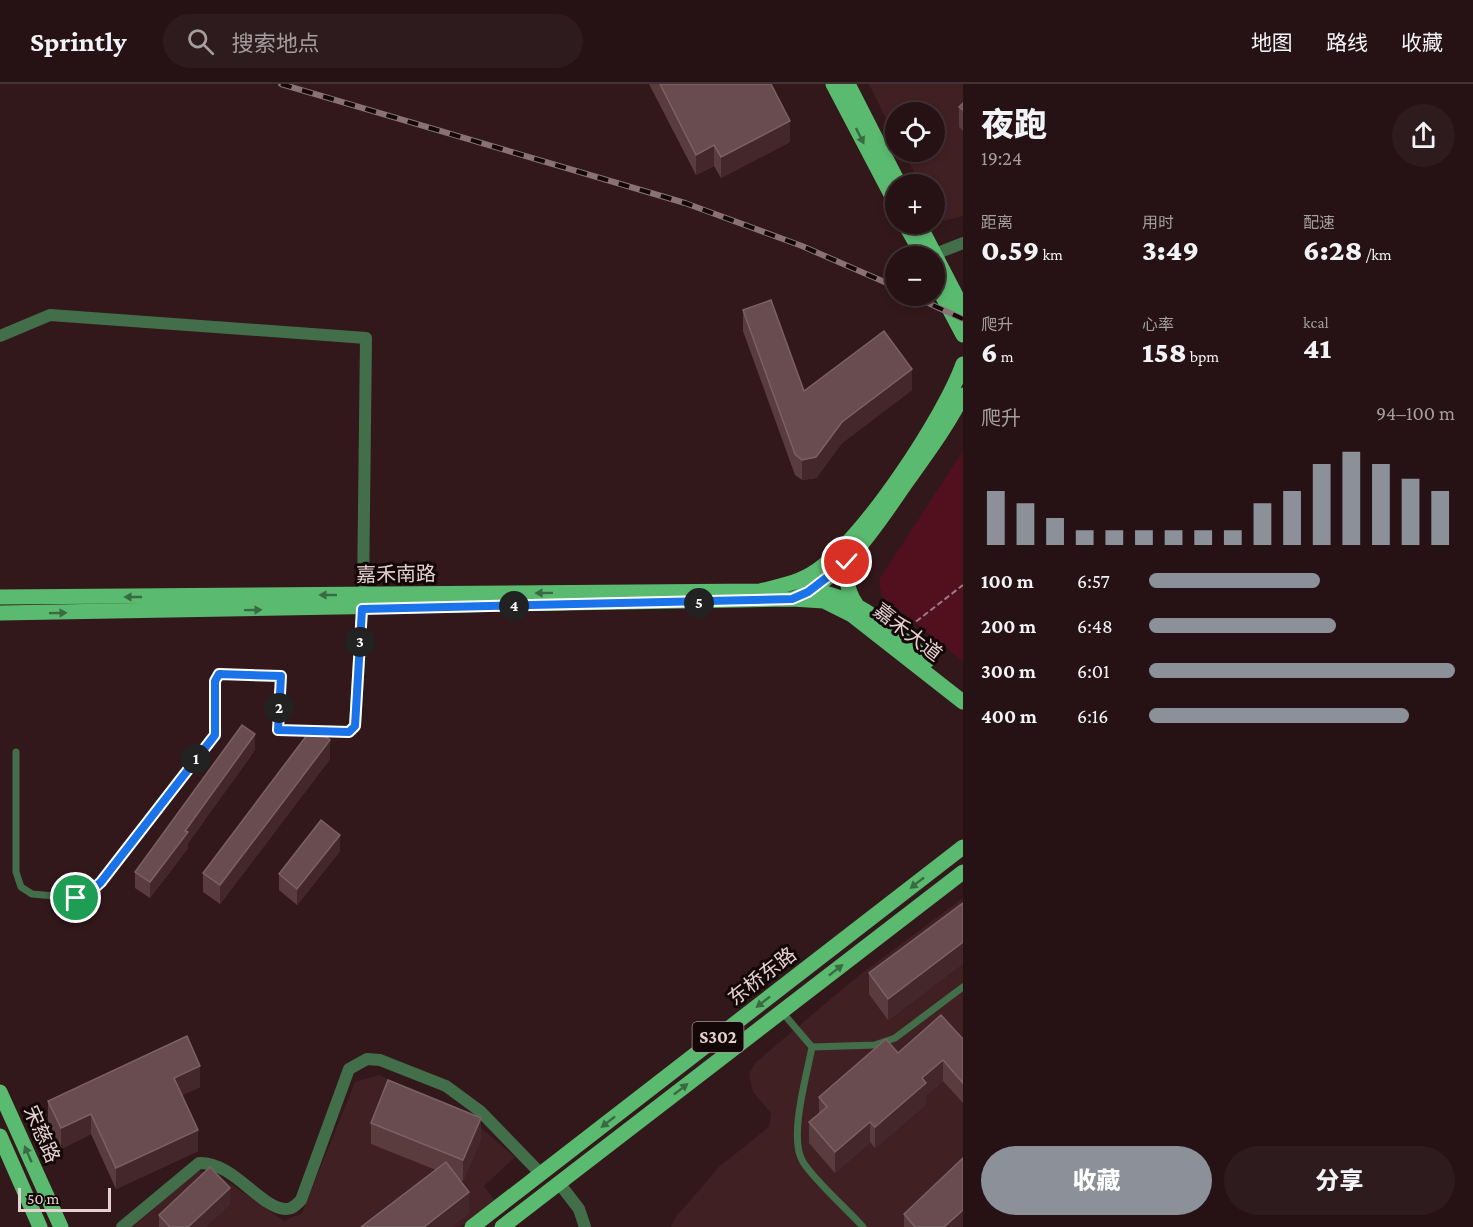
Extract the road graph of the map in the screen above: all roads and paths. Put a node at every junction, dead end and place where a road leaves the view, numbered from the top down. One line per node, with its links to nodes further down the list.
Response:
1 (833, 84): 4 (main road, one-way to 4)
2 (848, 84): 3 (main road)
3 (894, 174)
4 (885, 183)
5 (913, 234): 7 (main road)
6 (963, 243): 8 (street)
7 (922, 246)
8 (945, 249)
9 (945, 280): 11 (main road)
10 (945, 301): 12 (main road)
11 (963, 309)
12 (963, 335)
13 (0, 336): 25 (street)
14 (963, 364): 17 (main road)
15 (963, 394): 17 (main road)
16 (963, 409): 17 (main road)
17 (945, 414): 18 (main road)
18 (849, 549): 19 (main road); 21 (main road); 26 (main road)
19 (836, 570): 21 (main road); 23 (main road)
20 (963, 585): 28 (path)
21 (792, 592): 22 (main road, 嘉禾南路); 23 (main road)
22 (764, 595): 23 (main road); 25 (main road, 嘉禾南路)
23 (832, 596): 26 (main road, 嘉禾大道)
24 (0, 597): 25 (main road, 嘉禾南路, one-way to 24)
25 (362, 602): 27 (main road, 嘉禾南路, one-way to 25); 31 (street)
26 (852, 608): 28 (main road, 嘉禾大道); 30 (main road, 嘉禾大道)
27 (0, 614)
28 (898, 636): 29 (main road, 嘉禾大道)
29 (963, 689)
30 (963, 702)
31 (355, 726): 32 (lane)
32 (16, 752)
33 (963, 847): 45 (main road, 东桥东路 / S302, one-way to 45)
34 (963, 872): 36 (main road, 东桥东路 / S302, one-way to 34)
35 (963, 987): 37 (lane)
36 (782, 1012): 39 (lane); 46 (main road, 东桥东路 / S302, one-way to 36)
37 (929, 1013): 38 (lane); 39 (lane)
38 (936, 1020)
39 (812, 1047): 53 (lane)
40 (0, 1092): 41 (main road, 宋慈路)
41 (5, 1114): 43 (main road, 宋慈路)
42 (0, 1130): 43 (street)
43 (18, 1131): 48 (main road, 宋慈路, one-way to 43)
44 (0, 1136): 47 (main road, 宋慈路)
45 (541, 1174): 49 (street); 50 (main road, 东桥东路 / S302)
46 (559, 1183): 51 (main road, 东桥东路 / S302); 52 (street)
47 (40, 1227)
48 (61, 1227)
49 (122, 1227)
50 (472, 1227)
51 (502, 1227)
52 (585, 1227)
53 (863, 1227)

